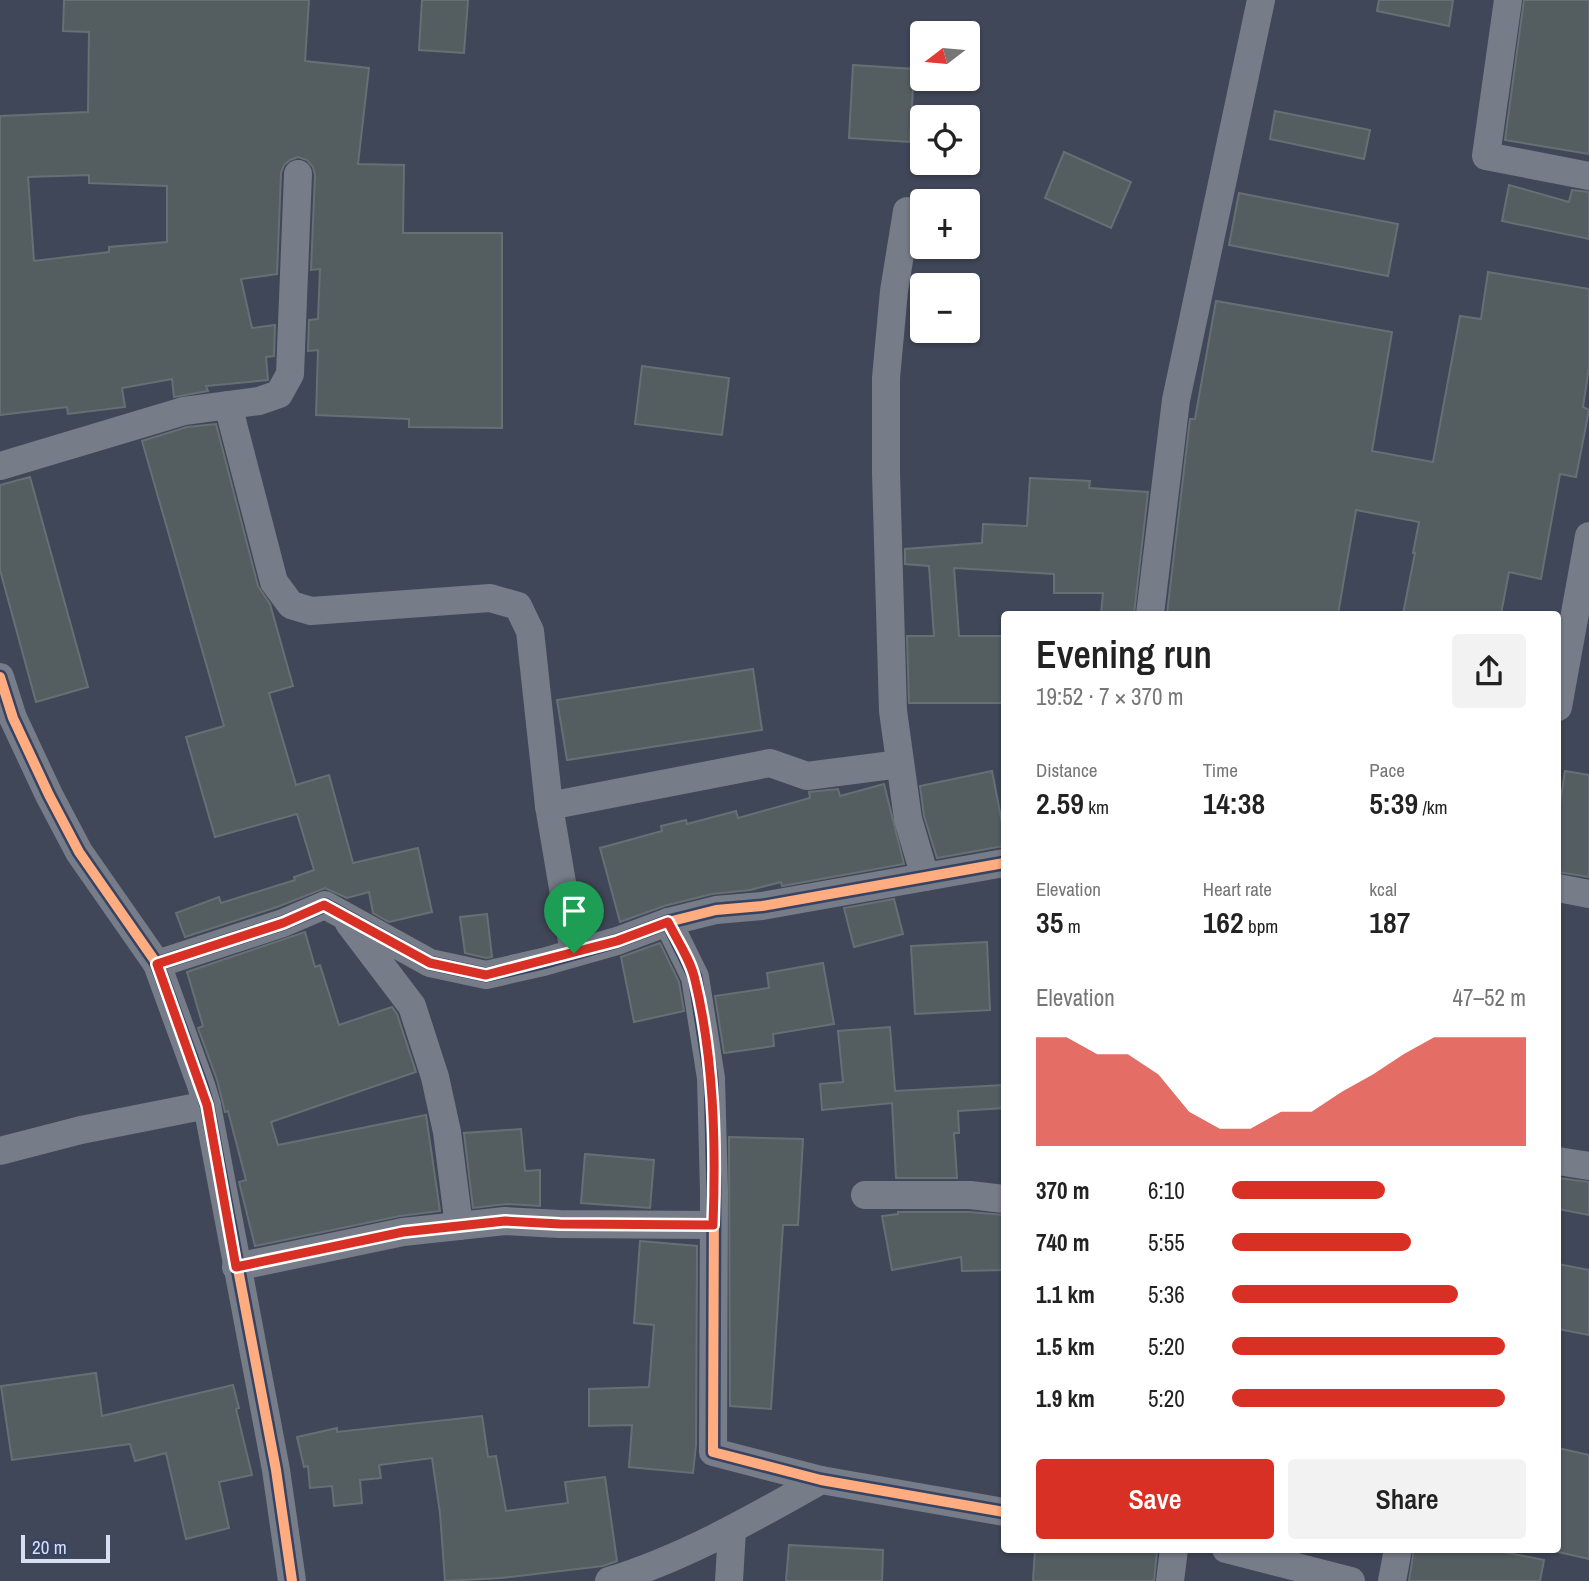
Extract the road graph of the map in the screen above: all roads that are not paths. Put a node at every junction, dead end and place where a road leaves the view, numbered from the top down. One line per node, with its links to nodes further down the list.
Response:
1 (1261, 0): 9 (street)
2 (1508, 0): 4 (street)
3 (298, 174): 6 (street)
4 (1589, 176)
5 (907, 211): 12 (street)
6 (228, 405): 7 (street); 13 (street)
7 (0, 466)
8 (1589, 536): 11 (street)
9 (1150, 611)
10 (0, 677): 21 (street)
11 (1561, 690)
12 (900, 764): 13 (street); 15 (street)
13 (549, 806): 20 (street)
14 (1001, 864): 15 (street)
15 (925, 877): 19 (street)
16 (1561, 889): 17 (street)
17 (1589, 894)
18 (342, 914): 20 (street); 21 (street); 29 (street)
19 (668, 922): 20 (street); 28 (street)
20 (574, 953)
21 (157, 964): 22 (street)
22 (207, 1105): 23 (street); 30 (street)
23 (0, 1151)
24 (1561, 1161): 25 (street)
25 (1589, 1166)
26 (865, 1195): 27 (street)
27 (1001, 1199)
28 (713, 1225): 29 (street); 31 (street)
29 (458, 1226): 30 (street)
30 (236, 1267): 37 (street)
31 (821, 1480): 32 (street); 33 (street)
32 (1001, 1511)
33 (732, 1530): 38 (street); 39 (street)
34 (1174, 1553): 40 (street)
35 (1242, 1553): 41 (street)
36 (1397, 1553): 42 (street)
37 (292, 1581)
38 (609, 1581)
39 (729, 1581)
40 (1170, 1581)
41 (1351, 1581)
42 (1392, 1581)

